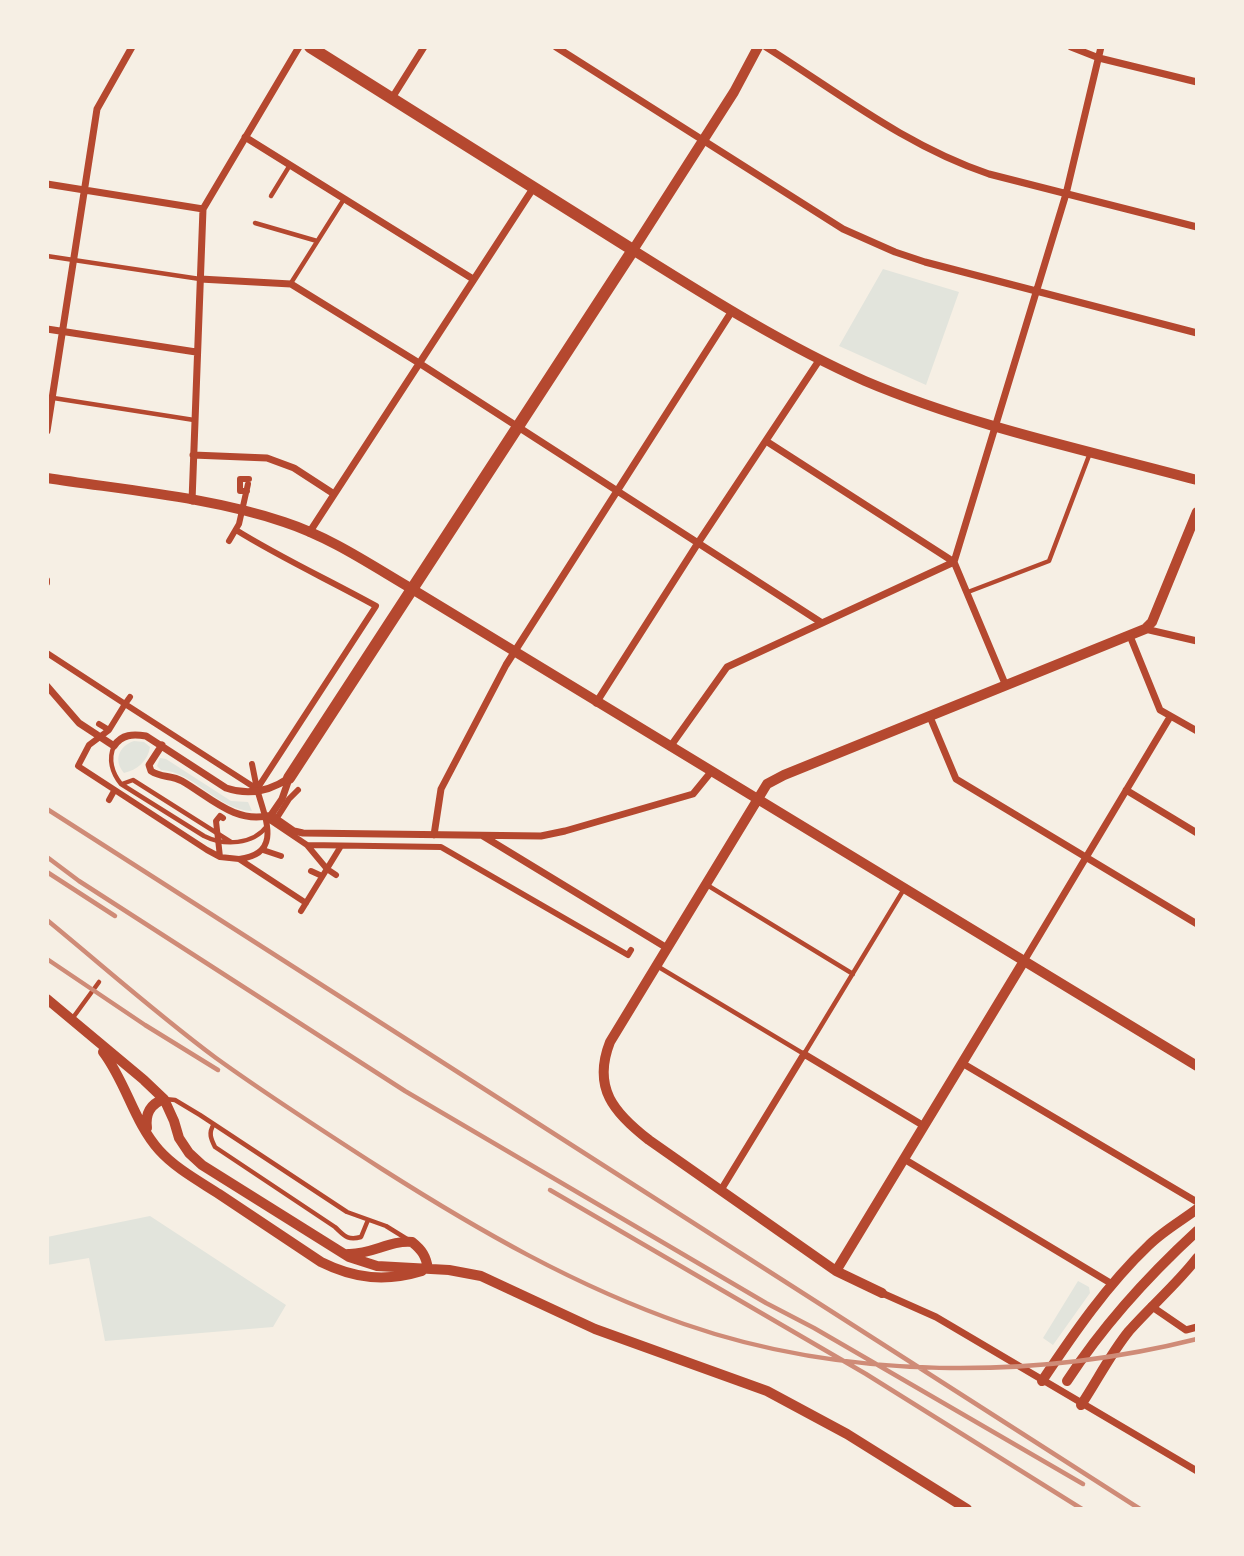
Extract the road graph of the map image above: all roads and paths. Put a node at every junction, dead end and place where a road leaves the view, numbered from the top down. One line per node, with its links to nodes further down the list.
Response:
1 (132, 47): 18 (street)
2 (299, 47): 13 (street)
3 (310, 47): 12 (main road)
4 (424, 47): 12 (street)
5 (556, 47): 14 (street)
6 (758, 47): 14 (street)
7 (766, 47): 19 (street)
8 (1071, 47): 10 (street)
9 (1101, 47): 10 (street)
10 (1099, 58): 11 (street); 19 (street)
11 (1197, 82)
12 (392, 98): 17 (main road)
13 (245, 138): 15 (street); 22 (street)
14 (704, 139): 26 (street); 32 (street)
15 (290, 165): 20 (lane); 21 (street)
16 (47, 184): 18 (street)
17 (534, 187): 26 (main road); 30 (street)
18 (85, 190): 22 (street); 28 (street)
19 (1066, 194): 24 (street); 32 (street)
20 (271, 197)
21 (344, 198): 25 (lane); 30 (street)
22 (203, 209): 29 (street)
23 (255, 223): 25 (lane)
24 (1197, 227)
25 (317, 241): 31 (lane)
26 (633, 250): 33 (street); 43 (main road)
27 (47, 256): 28 (lane)
28 (74, 260): 29 (lane); 35 (street)
29 (200, 279): 31 (street); 37 (street)
30 (473, 279): 39 (street)
31 (291, 284): 39 (street)
32 (1037, 290): 36 (street); 42 (street)
33 (732, 311): 38 (street); 51 (street)
34 (47, 329): 35 (street)
35 (62, 331): 37 (street); 40 (street)
36 (1197, 333)
37 (196, 352): 41 (street)
38 (820, 359): 42 (street); 45 (street)
39 (419, 363): 43 (street); 52 (street)
40 (50, 398): 41 (lane); 44 (street)
41 (194, 420): 47 (street)
42 (994, 426): 46 (street); 59 (street)
43 (518, 427): 51 (street); 60 (main road)
44 (47, 431)
45 (766, 440): 58 (street); 59 (street)
46 (1090, 452): 49 (street); 61 (lane)
47 (193, 455): 52 (street); 53 (street)
48 (47, 478): 53 (street)
49 (1197, 480)
50 (248, 485): 50 (street); 55 (street)
51 (617, 491): 58 (street); 66 (street)
52 (334, 494): 56 (street)
53 (192, 501): 56 (street)
54 (1197, 512): 63 (street)
55 (236, 530): 57 (street); 68 (street)
56 (309, 533): 60 (street)
57 (229, 541)
58 (698, 543): 62 (street); 77 (street)
59 (954, 562): 61 (street); 62 (street)
60 (412, 589): 66 (street); 93 (main road)
61 (968, 592): 71 (street)
62 (822, 623): 86 (street)
63 (1145, 629): 64 (street); 65 (street)
64 (1130, 636): 71 (street); 80 (street)
65 (1197, 641)
66 (514, 651): 77 (street); 104 (street)
67 (47, 653): 72 (street)
68 (343, 656): 69 (street); 74 (street)
69 (350, 660)
70 (47, 685): 85 (street)
71 (1006, 686): 79 (street)
72 (101, 688): 73 (street); 78 (street)
73 (97, 695)
74 (317, 695): 76 (street); 90 (street)
75 (130, 696): 78 (street)
76 (325, 700)
77 (596, 702): 86 (street)
78 (125, 704): 82 (street); 89 (street)
79 (930, 717): 100 (street); 112 (street)
80 (1170, 717): 83 (street); 97 (street)
81 (99, 724): 82 (street)
82 (109, 730): 98 (street)
83 (1197, 731)
84 (162, 745): 85 (street); 93 (street); 102 (street)
85 (114, 746): 94 (lane)
86 (670, 747): 91 (street)
87 (229, 759): 89 (street)
88 (252, 764): 95 (street)
89 (224, 767): 95 (street)
90 (268, 772): 92 (street); 95 (street)
91 (711, 772): 100 (street); 105 (street)
92 (275, 777)
93 (289, 778): 102 (street)
94 (121, 784): 106 (lane); 106 (lane)
95 (257, 789): 102 (street)
96 (298, 790): 102 (street)
97 (1126, 790): 103 (street); 112 (street)
98 (114, 791): 99 (street); 111 (street)
99 (109, 800)
100 (757, 800): 118 (street); 119 (street)
101 (223, 818): 111 (street)
102 (270, 818): 104 (street); 106 (lane); 107 (street); 109 (street)
103 (1197, 833)
104 (434, 835): 105 (street)
105 (482, 835): 123 (street)
106 (232, 842)
107 (307, 845): 108 (street); 114 (street)
108 (341, 846): 114 (street); 124 (street)
109 (264, 850): 110 (street); 113 (street)
110 (281, 856)
111 (220, 857): 113 (street)
112 (1086, 858): 122 (street); 125 (street)
113 (239, 859): 120 (street)
114 (327, 869): 116 (street); 117 (street)
115 (312, 873): 117 (street)
116 (336, 875)
117 (322, 876): 120 (street)
118 (705, 884): 123 (street); 127 (lane)
119 (904, 889): 125 (street); 127 (lane)
120 (306, 903): 121 (street)
121 (301, 911)
122 (1197, 924)
123 (667, 948): 126 (street)
124 (631, 950)
125 (1024, 961): 133 (street); 134 (street)
126 (656, 966): 132 (lane); 140 (street)
127 (853, 974): 132 (lane)
128 (99, 982): 130 (lane)
129 (47, 999): 130 (street)
130 (72, 1019): 131 (street)
131 (89, 1034): 135 (street); 138 (street)
132 (804, 1054): 137 (street); 140 (street)
133 (962, 1063): 137 (street); 141 (street)
134 (1197, 1066)
135 (164, 1099): 136 (lane); 138 (street); 146 (street)
136 (214, 1124): 143 (lane); 143 (lane)
137 (924, 1126): 139 (street)
138 (148, 1135): 148 (street)
139 (904, 1159): 149 (street); 150 (street)
140 (721, 1190): 149 (street)
141 (1197, 1202)
142 (1197, 1209): 150 (street)
143 (368, 1220): 145 (lane)
144 (1197, 1231): 155 (street)
145 (412, 1242): 146 (street); 148 (street)
146 (339, 1252): 148 (street)
147 (1197, 1258): 152 (street)
148 (428, 1269): 158 (street)
149 (836, 1271): 151 (street)
150 (1112, 1284): 154 (street)
151 (882, 1293): 154 (street)
152 (1151, 1306): 153 (street); 156 (street)
153 (1197, 1327)
154 (1042, 1381): 156 (street)
155 (1067, 1381)
156 (1081, 1405): 157 (street)
157 (1197, 1471)
158 (965, 1508)

